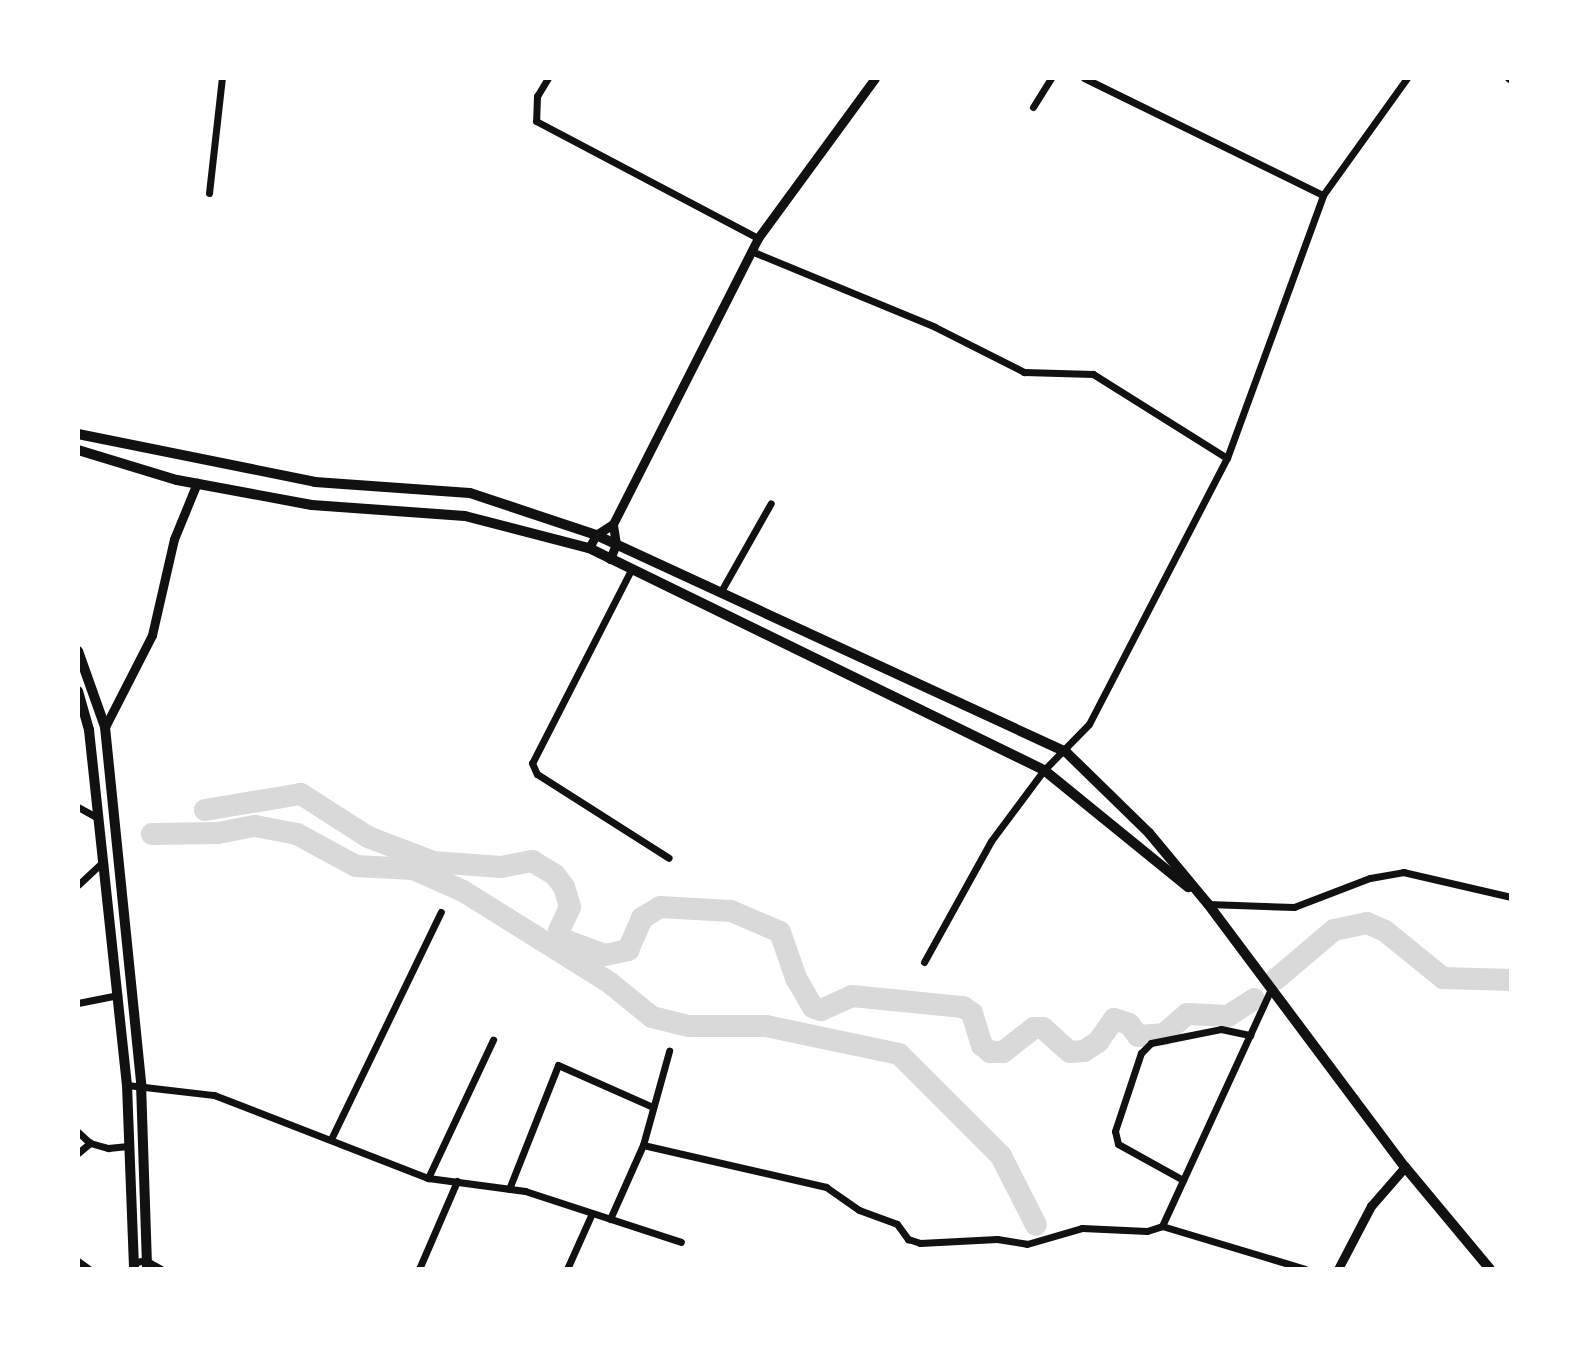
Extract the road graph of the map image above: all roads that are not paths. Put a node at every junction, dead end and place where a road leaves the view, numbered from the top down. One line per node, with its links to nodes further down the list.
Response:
1 (222, 78): 8 (street)
2 (548, 78): 10 (street)
3 (875, 78): 10 (street)
4 (1051, 78): 7 (street)
5 (1084, 78): 9 (street)
6 (1407, 78): 9 (street)
7 (1033, 107)
8 (209, 193)
9 (1323, 195): 14 (street)
10 (758, 238): 11 (street)
11 (751, 251): 14 (street); 17 (street)
12 (78, 434): 18 (main road)
13 (78, 450): 15 (main road)
14 (1227, 458): 27 (street)
15 (197, 483): 20 (main road); 26 (street)
16 (771, 503): 23 (street)
17 (613, 524): 18 (street); 19 (street)
18 (596, 535): 19 (main road); 20 (street)
19 (616, 544): 21 (street); 23 (main road)
20 (589, 548): 21 (main road)
21 (610, 559): 22 (main road)
22 (632, 568): 28 (main road); 31 (street)
23 (720, 593): 27 (main road)
24 (78, 651): 26 (main road)
25 (78, 691): 30 (main road)
26 (105, 727): 44 (main road)
27 (1066, 752): 28 (street); 35 (main road)
28 (1044, 770): 35 (main road); 37 (street)
29 (78, 807): 30 (street)
30 (98, 818): 32 (main road)
31 (669, 858)
32 (103, 862): 33 (street); 39 (main road)
33 (78, 885)
34 (1511, 897): 35 (street)
35 (1208, 904): 38 (main road)
36 (441, 912): 48 (street)
37 (924, 962)
38 (1271, 989): 41 (street); 53 (main road)
39 (118, 995): 40 (street); 45 (main road)
40 (78, 1003)
41 (1250, 1035): 55 (street); 55 (street)
42 (493, 1040): 54 (street)
43 (669, 1051): 46 (street)
44 (141, 1084): 45 (street); 48 (street); 63 (main road)
45 (127, 1085): 51 (main road)
46 (653, 1107): 50 (street); 57 (street)
47 (78, 1132): 49 (street)
48 (332, 1137): 54 (street)
49 (90, 1143): 51 (street); 52 (street)
50 (643, 1145): 59 (street); 60 (street)
51 (128, 1146): 64 (main road)
52 (78, 1153)
53 (1405, 1167): 70 (street); 71 (main road)
54 (428, 1178): 56 (street)
55 (1183, 1180): 60 (street)
56 (457, 1181): 57 (street); 67 (street)
57 (509, 1189): 58 (street)
58 (592, 1213): 59 (street); 68 (street)
59 (610, 1219): 61 (street)
60 (1162, 1226): 69 (street)
61 (681, 1242)
62 (78, 1261): 65 (street)
63 (146, 1265): 64 (street); 66 (street)
64 (133, 1266)
65 (87, 1268)
66 (161, 1269)
67 (419, 1269)
68 (567, 1269)
69 (1305, 1269)
70 (1338, 1269)
71 (1490, 1269)

